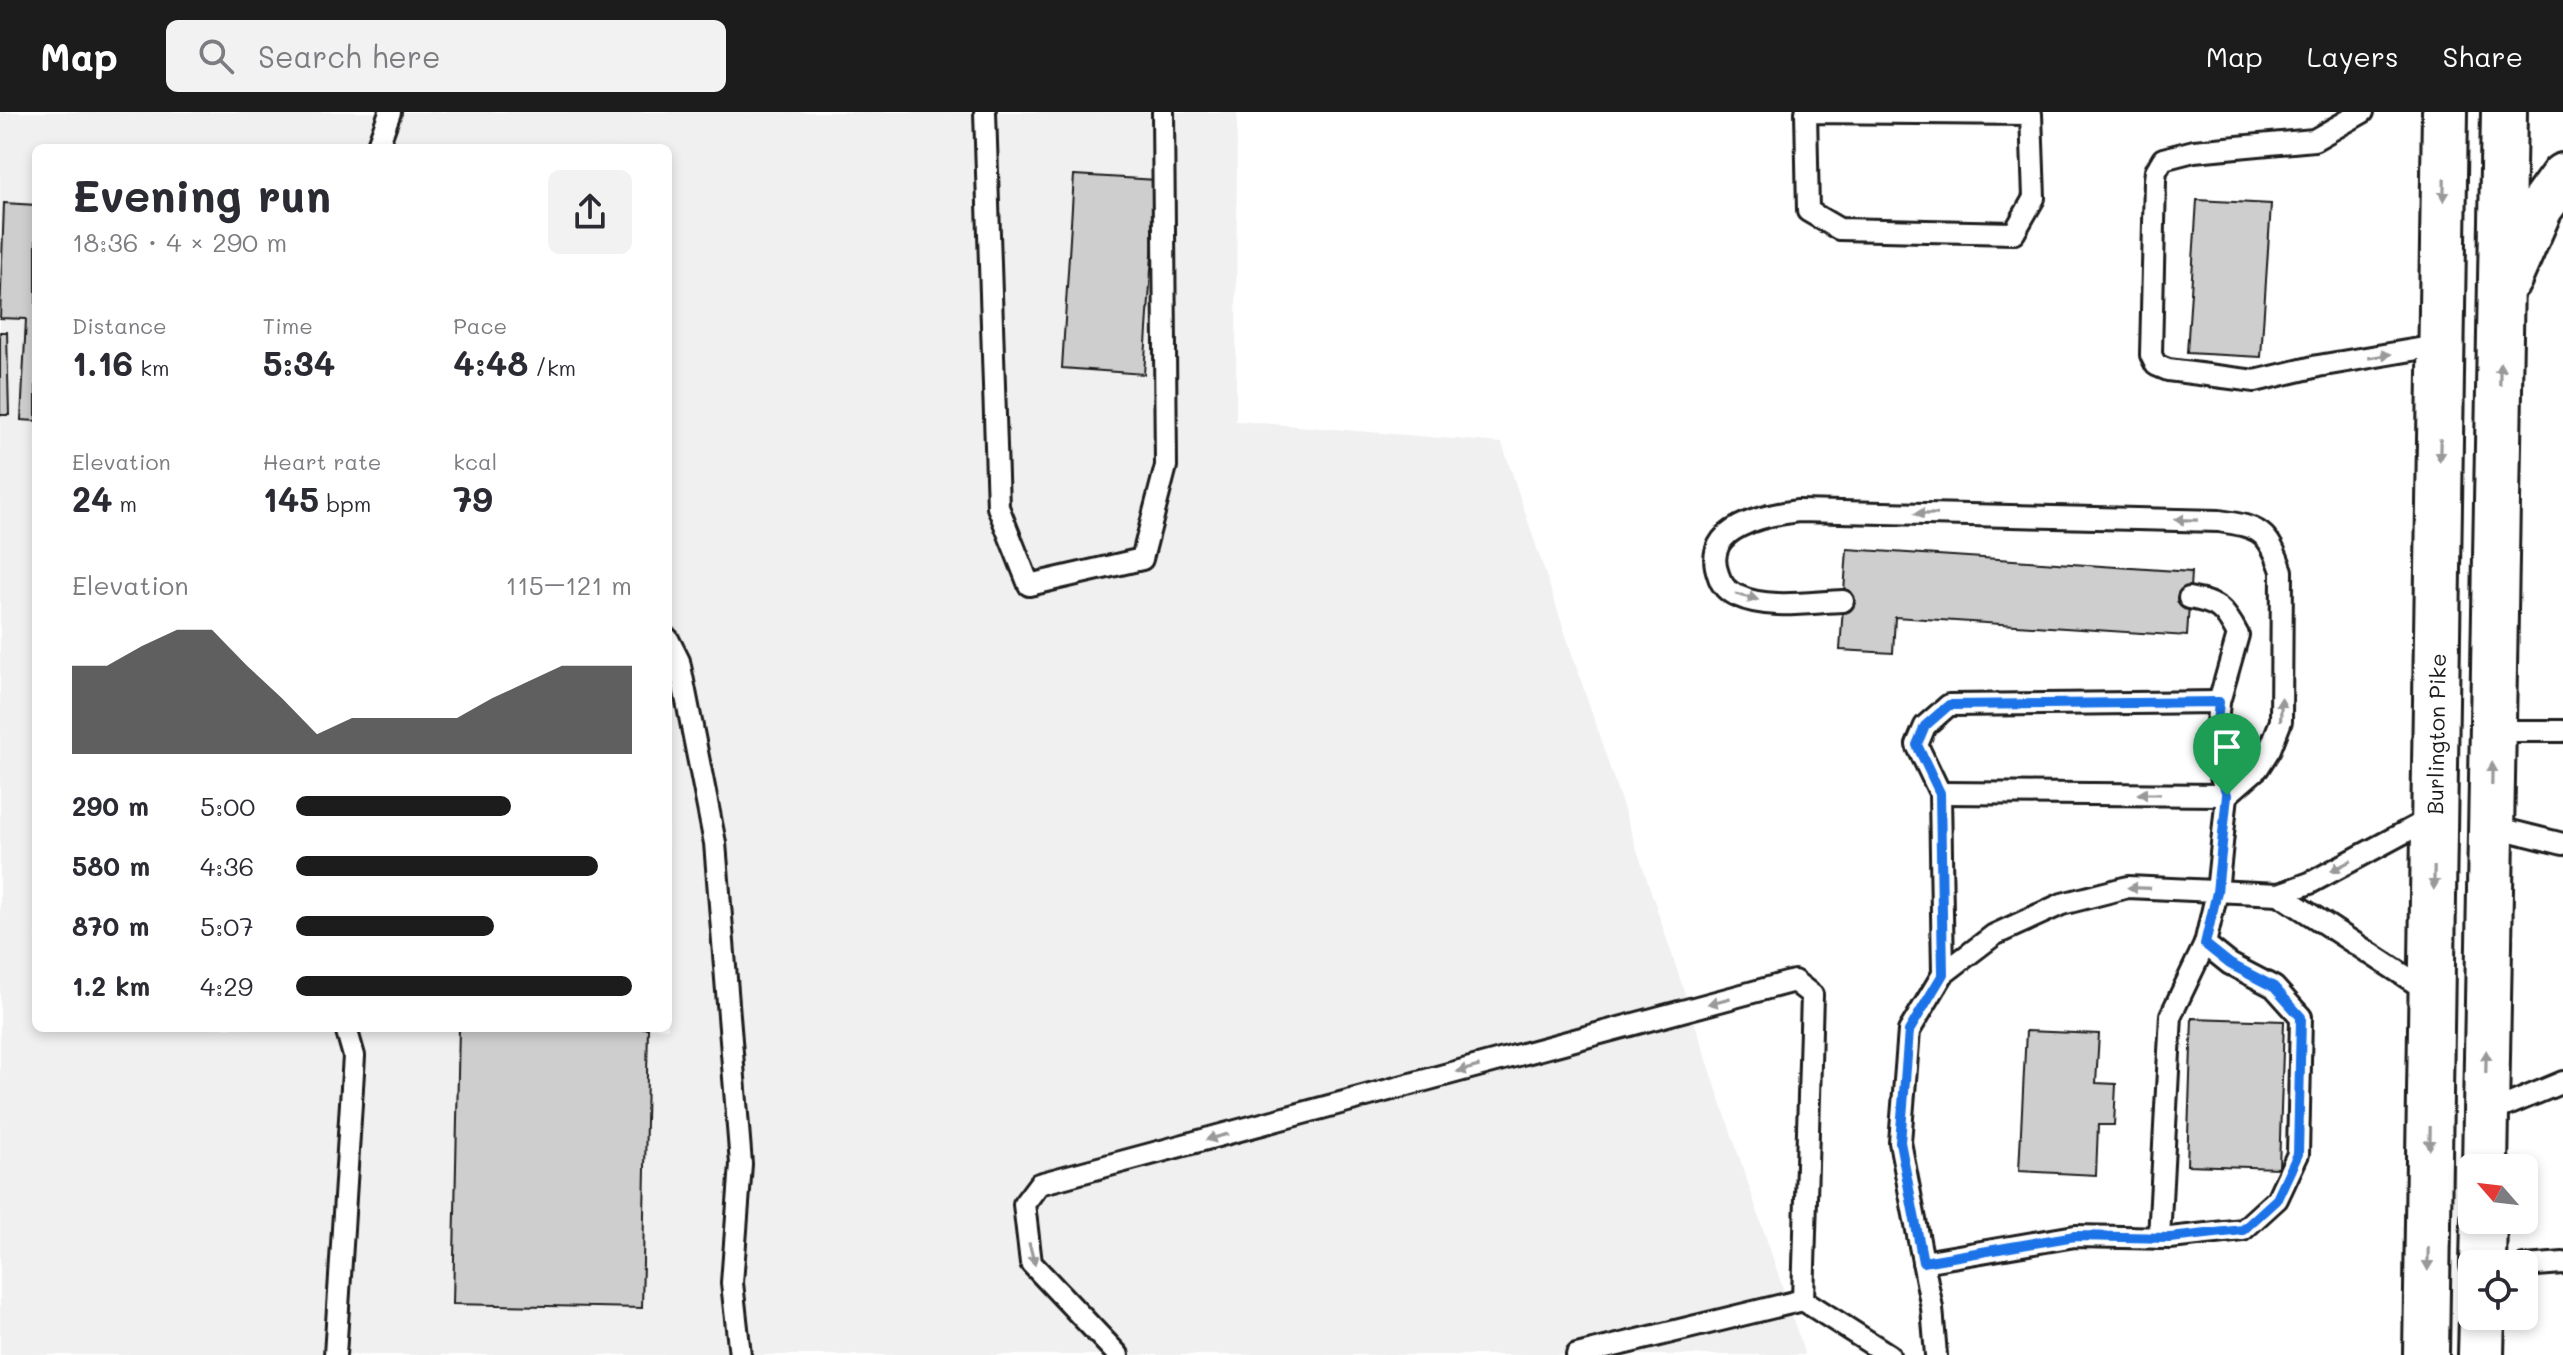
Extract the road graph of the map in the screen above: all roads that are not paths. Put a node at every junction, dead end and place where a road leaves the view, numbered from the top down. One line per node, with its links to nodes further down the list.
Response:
1 (390, 112): 9 (lane)
2 (985, 112): 3 (lane)
3 (1163, 112)
4 (1806, 112): 8 (lane); 8 (lane)
5 (2363, 112): 12 (lane, one-way to 12)
6 (2445, 112): 12 (highway, Burlington Pike, one-way to 12)
7 (2504, 112): 11 (highway)
8 (2031, 113)
9 (378, 144)
10 (2563, 176): 11 (highway)
11 (2501, 295): 17 (highway, one-way to 11)
12 (2442, 345): 21 (highway, Burlington Pike, one-way to 21)
13 (2189, 598): 16 (lane)
14 (1843, 601): 20 (lane, one-way to 14)
15 (672, 647): 40 (lane)
16 (2219, 702): 19 (lane); 20 (lane)
17 (2493, 731): 18 (lane); 22 (highway, one-way to 17)
18 (2563, 731)
19 (1940, 793): 20 (lane, one-way to 19); 27 (lane)
20 (2227, 795): 24 (lane)
21 (2435, 816): 25 (lane, one-way to 25); 28 (highway, Burlington Pike, one-way to 28)
22 (2491, 826): 23 (lane); 31 (highway, one-way to 22)
23 (2563, 844)
24 (2217, 892): 25 (lane); 26 (lane); 27 (lane, one-way to 27)
25 (2279, 894): 28 (lane)
26 (2205, 944): 33 (lane); 33 (lane)
27 (1943, 974): 34 (lane)
28 (2432, 994): 45 (highway, Burlington Pike, one-way to 45)
29 (347, 1032): 39 (lane)
30 (2563, 1082): 31 (lane)
31 (2486, 1114): 32 (highway)
32 (2485, 1154)
33 (2159, 1238): 34 (lane)
34 (1923, 1262): 44 (lane)
35 (2563, 1263): 36 (lane)
36 (2538, 1265)
37 (1803, 1300): 41 (lane, one-way to 41); 42 (lane); 43 (lane)
38 (2482, 1330): 46 (highway)
39 (335, 1355)
40 (740, 1355)
41 (1118, 1355)
42 (1577, 1355)
43 (1889, 1355)
44 (1936, 1355)
45 (2426, 1355)
46 (2481, 1355)

